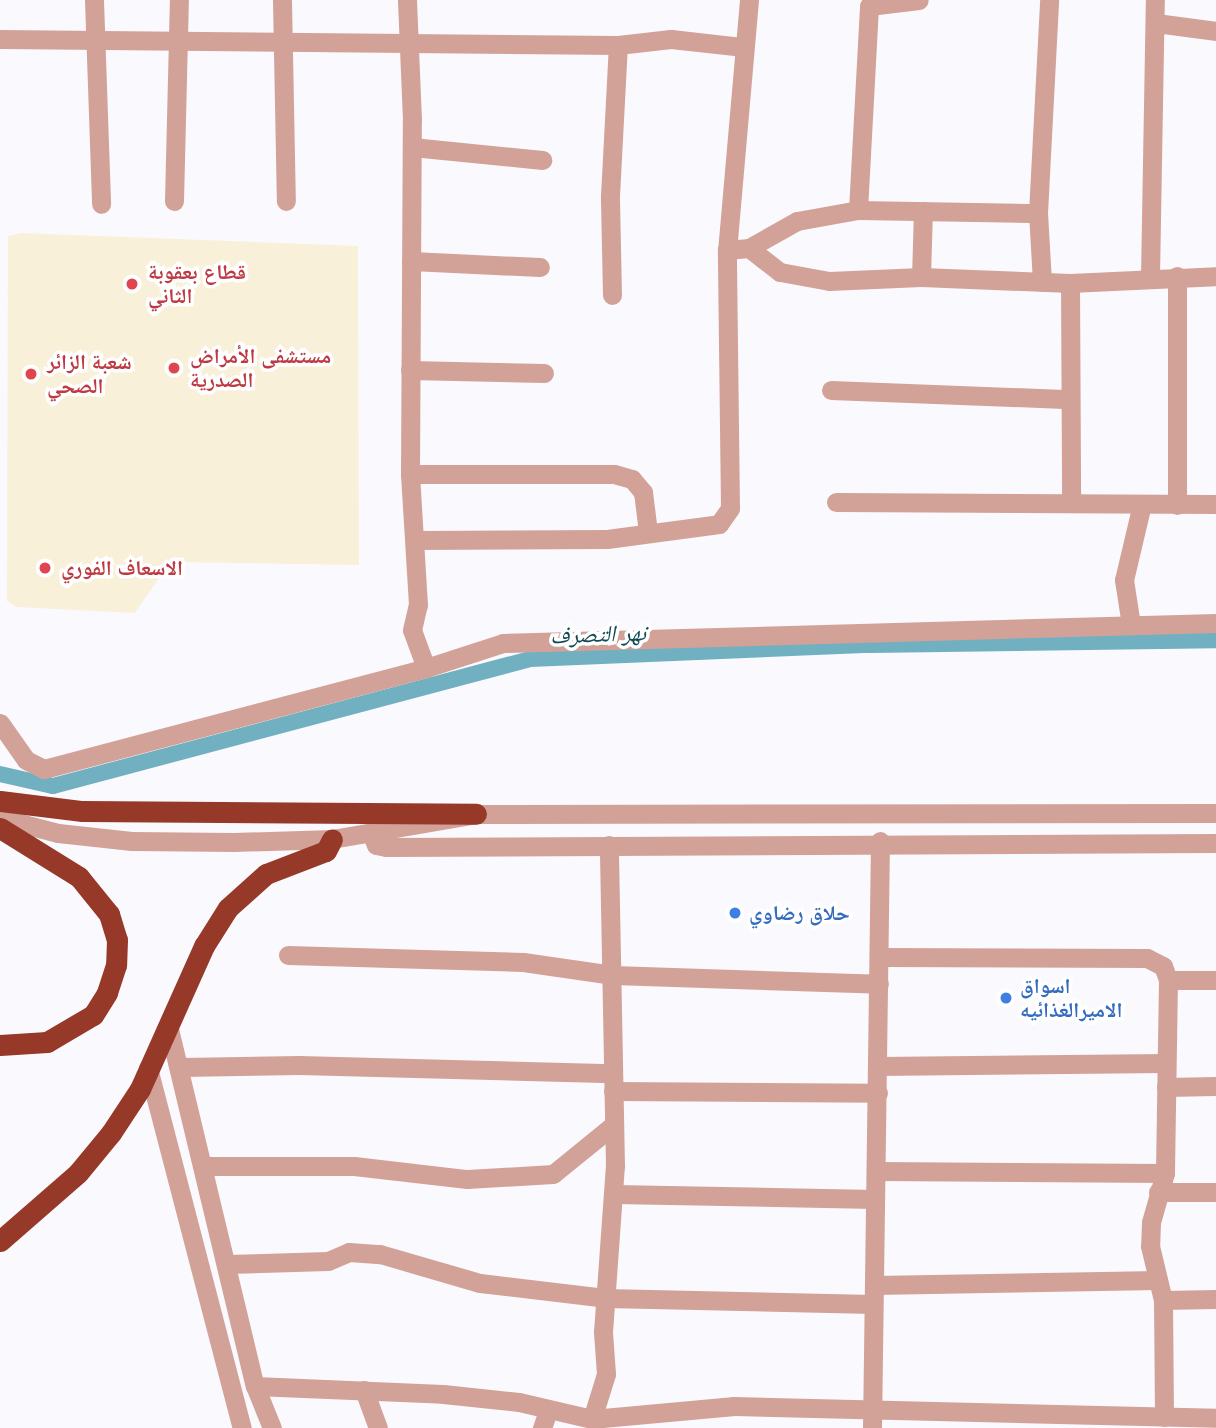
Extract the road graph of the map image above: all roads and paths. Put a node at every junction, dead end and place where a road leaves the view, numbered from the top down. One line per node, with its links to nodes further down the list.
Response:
1 (94, 0): 13 (street)
2 (179, 0): 16 (street)
3 (282, 0): 14 (street)
4 (407, 0): 15 (street)
5 (749, 0): 18 (street)
6 (919, 0): 9 (street)
7 (1049, 0): 26 (street)
8 (1156, 0): 10 (street)
9 (868, 3): 24 (street)
10 (1156, 23): 11 (street); 31 (street)
11 (1216, 31)
12 (0, 39): 13 (street)
13 (94, 40): 16 (street); 23 (street)
14 (283, 41): 15 (street); 16 (street); 22 (street)
15 (408, 42): 17 (street); 19 (street)
16 (176, 44): 21 (street)
17 (618, 45): 18 (street); 37 (street)
18 (742, 47): 28 (street)
19 (412, 147): 20 (street); 29 (street)
20 (542, 160)
21 (174, 201)
22 (286, 201)
23 (101, 204)
24 (858, 210): 25 (street); 27 (street)
25 (923, 211): 26 (street); 34 (street)
26 (1038, 213): 35 (street)
27 (749, 248): 28 (street); 34 (street)
28 (727, 250): 48 (street)
29 (411, 261): 30 (street); 38 (street)
30 (540, 267)
31 (1150, 276): 32 (street); 36 (street)
32 (1177, 276): 33 (street); 47 (street)
33 (1216, 276)
34 (921, 277): 35 (street)
35 (1042, 282): 36 (street)
36 (1070, 283): 41 (street)
37 (612, 295)
38 (410, 370): 39 (street); 42 (street)
39 (544, 373)
40 (831, 390): 41 (street)
41 (1070, 399): 44 (street)
42 (410, 474): 48 (street); 49 (street)
43 (836, 502): 44 (street)
44 (1071, 503): 45 (street)
45 (1142, 504): 47 (street); 51 (street)
46 (1216, 504): 47 (street)
47 (1177, 505)
48 (648, 532): 49 (street)
49 (417, 540): 52 (street)
50 (1216, 623): 51 (street)
51 (1131, 625): 52 (street)
52 (426, 667): 53 (street)
53 (0, 723)
54 (0, 801): 56 (highway)
55 (1216, 813): 56 (street)
56 (476, 814): 59 (street)
57 (0, 818): 60 (street)
58 (0, 828): 71 (highway)
59 (371, 833): 60 (street); 63 (street)
60 (332, 839): 70 (highway)
61 (880, 841): 62 (street); 63 (street); 65 (street)
62 (1216, 843)
63 (609, 845): 66 (street)
64 (288, 955): 66 (street)
65 (879, 957): 68 (street); 69 (street)
66 (613, 975): 69 (street); 76 (street)
67 (1216, 980): 68 (street)
68 (1168, 981): 72 (street)
69 (879, 984): 73 (street)
70 (169, 1029): 74 (street); 75 (highway)
71 (0, 1045)
72 (1166, 1063): 73 (street); 78 (street)
73 (877, 1066): 79 (street)
74 (181, 1067): 76 (street); 81 (street)
75 (148, 1068): 87 (highway); 95 (street)
76 (613, 1082): 79 (street); 80 (street)
77 (1216, 1086): 78 (street)
78 (1166, 1087): 83 (street)
79 (878, 1093): 82 (street)
80 (612, 1126): 81 (street); 85 (street)
81 (204, 1166): 88 (street)
82 (876, 1171): 83 (street); 86 (street)
83 (1162, 1182): 84 (street); 89 (street)
84 (1216, 1192)
85 (614, 1194): 86 (street); 91 (street)
86 (874, 1199): 90 (street)
87 (0, 1241)
88 (227, 1264): 91 (street); 94 (street)
89 (1158, 1280): 90 (street); 93 (street)
90 (874, 1294): 91 (street); 103 (street)
91 (605, 1298): 101 (street)
92 (1216, 1299): 93 (street)
93 (1163, 1300): 98 (street)
94 (247, 1349): 95 (street); 96 (street)
95 (221, 1354): 104 (street)
96 (255, 1385): 97 (street); 105 (street)
97 (364, 1390): 100 (street); 106 (street)
98 (1164, 1417): 99 (street); 103 (street)
99 (1216, 1418)
100 (545, 1419): 101 (street)
101 (592, 1419): 102 (street)
102 (657, 1419): 103 (street)
103 (872, 1419)
104 (242, 1428)
105 (272, 1428)
106 (378, 1428)

